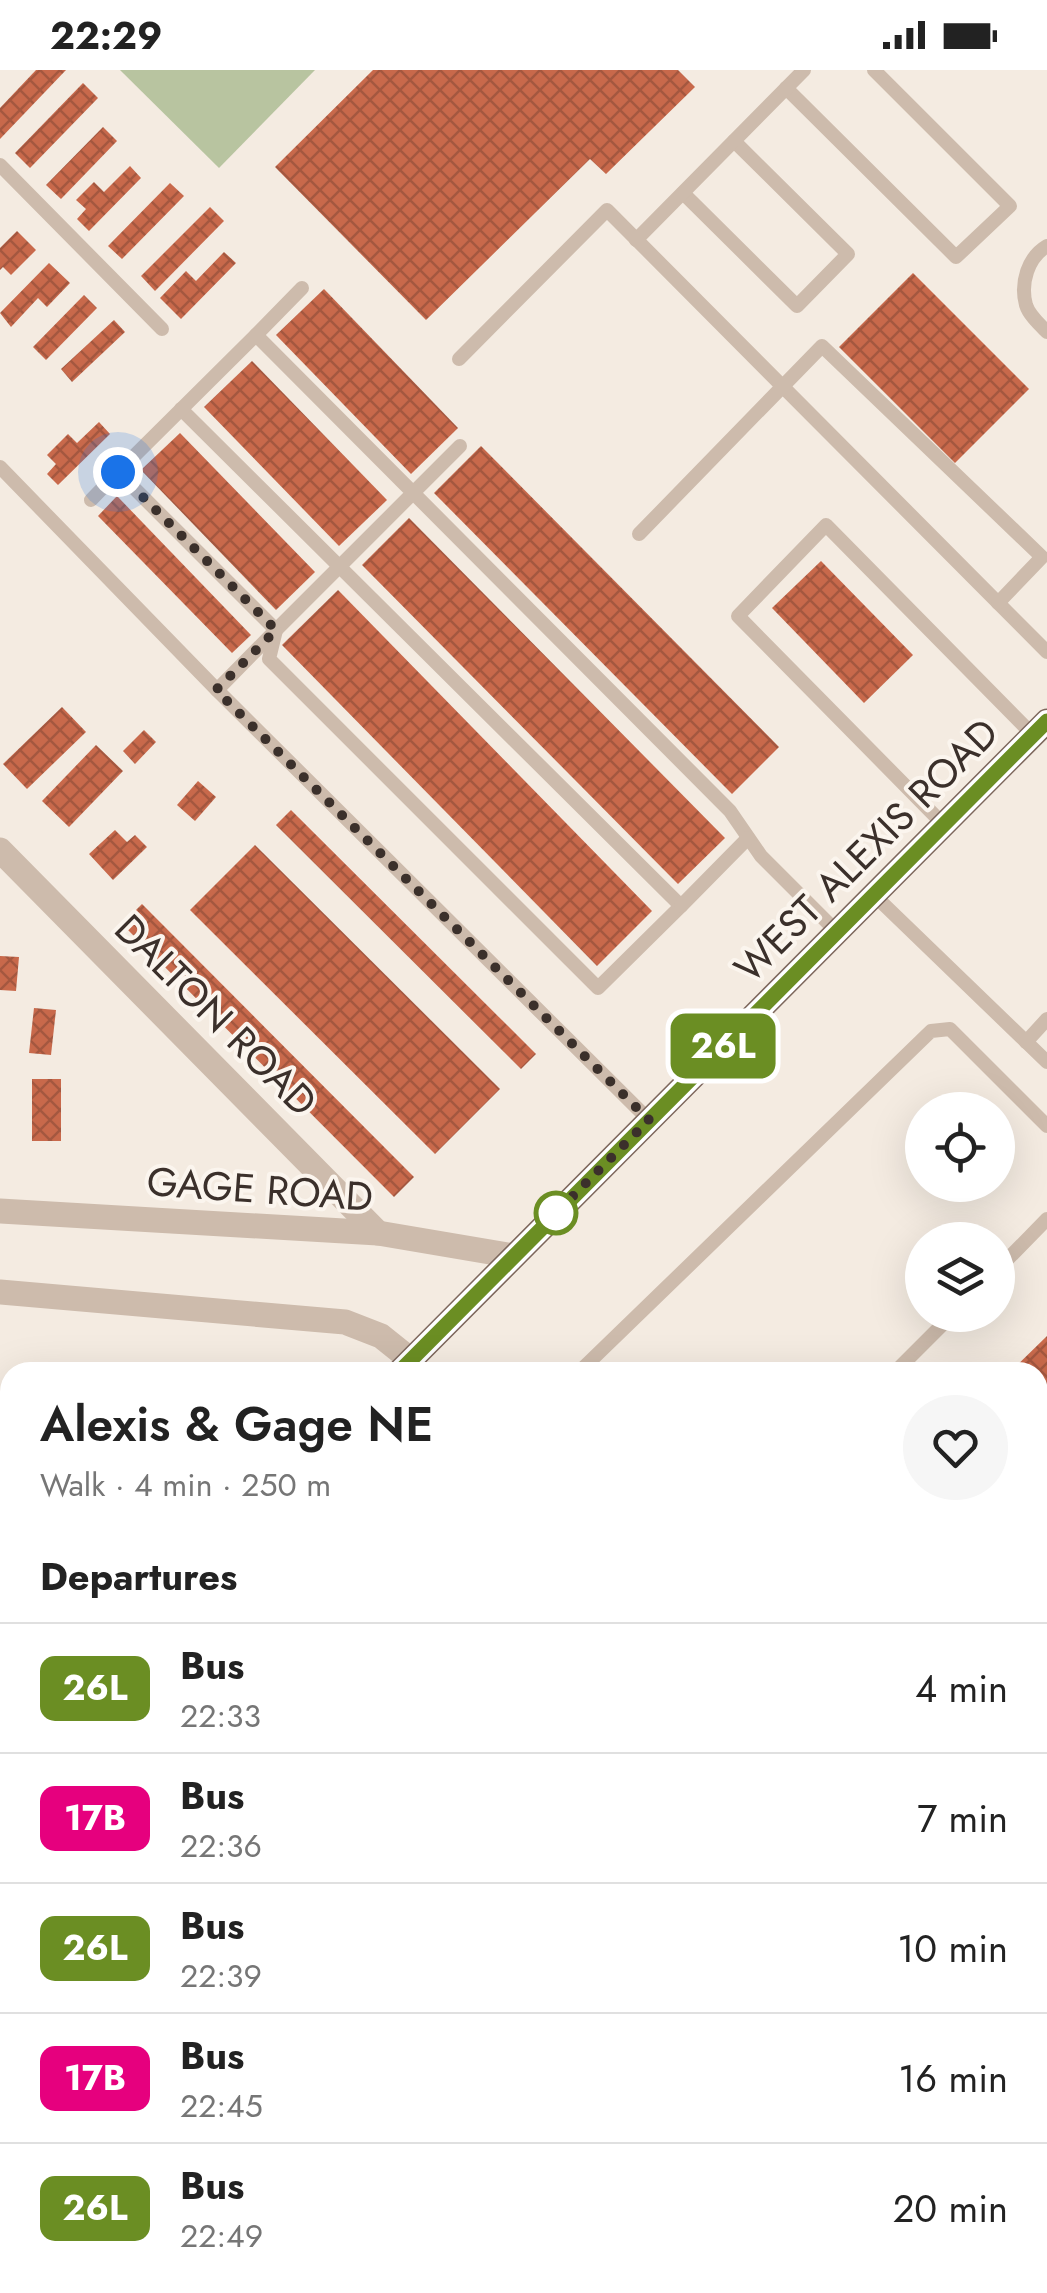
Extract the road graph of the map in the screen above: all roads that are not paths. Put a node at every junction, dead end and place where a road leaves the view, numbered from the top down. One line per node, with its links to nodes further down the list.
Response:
1 (804, 70): 3 (lane)
2 (874, 70): 3 (lane)
3 (786, 88): 4 (lane)
4 (734, 141): 6 (lane); 6 (lane)
5 (0, 166): 10 (lane)
6 (683, 193): 7 (lane)
7 (636, 240): 13 (lane); 14 (lane)
8 (1047, 246): 11 (lane)
9 (302, 288): 12 (lane)
10 (162, 329)
11 (1047, 332)
12 (256, 334): 15 (lane); 19 (lane)
13 (459, 359)
14 (782, 386): 21 (lane); 23 (lane); 23 (lane)
15 (182, 409): 18 (lane); 22 (lane)
16 (460, 446): 19 (lane)
17 (0, 466): 26 (lane)
18 (118, 472): 20 (lane); 24 (lane)
19 (414, 493): 22 (lane); 29 (lane)
20 (91, 500)
21 (639, 534)
22 (339, 567): 24 (lane); 32 (lane)
23 (998, 603): 25 (lane)
24 (276, 630): 26 (lane); 32 (lane)
25 (1047, 652)
26 (216, 690): 37 (lane)
27 (1040, 728): 28 (main road, WEST ALEXIS ROAD); 28 (lane)
28 (944, 825): 31 (main road, WEST ALEXIS ROAD)
29 (748, 838): 32 (lane); 33 (lane)
30 (0, 850): 41 (street, DALTON ROAD)
31 (874, 895): 33 (main road, WEST ALEXIS ROAD); 35 (lane)
32 (680, 906)
33 (837, 932): 37 (main road, WEST ALEXIS ROAD)
34 (1047, 1019): 35 (lane)
35 (1026, 1042): 36 (lane)
36 (1047, 1062)
37 (649, 1120): 43 (main road, WEST ALEXIS ROAD)
38 (1047, 1126): 48 (lane)
39 (0, 1211): 41 (street, GAGE ROAD)
40 (1047, 1220): 42 (lane)
41 (378, 1232): 43 (street, GAGE ROAD)
42 (1015, 1252)
43 (514, 1256): 47 (main road, WEST ALEXIS ROAD)
44 (0, 1292): 46 (street)
45 (935, 1332): 49 (lane)
46 (405, 1362)
47 (417, 1362)
48 (589, 1362)
49 (905, 1362)

